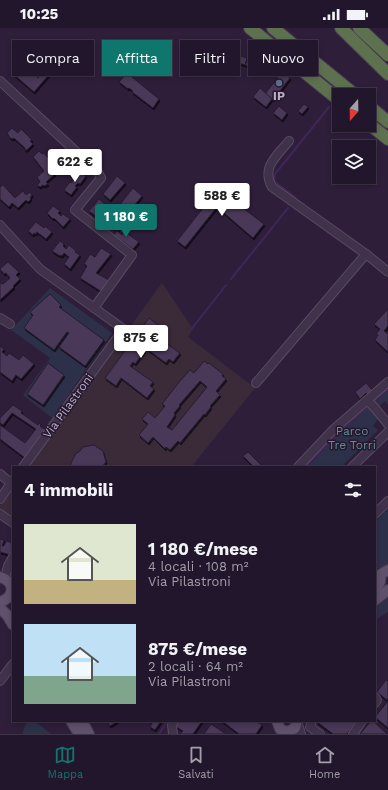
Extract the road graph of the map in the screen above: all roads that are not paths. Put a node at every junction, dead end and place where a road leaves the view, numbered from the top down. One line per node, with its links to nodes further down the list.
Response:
1 (250, 28): 9 (highway)
2 (273, 28): 8 (highway)
3 (341, 28): 6 (highway)
4 (359, 28): 5 (highway)
5 (388, 55)
6 (388, 74)
7 (0, 81): 18 (street)
8 (346, 88)
9 (332, 94)
10 (376, 112): 11 (highway)
11 (388, 122)
12 (376, 130): 13 (highway)
13 (388, 139)
14 (289, 141): 16 (street)
15 (0, 225): 18 (street)
16 (366, 254): 17 (street); 22 (street)
17 (388, 272)
18 (94, 308): 26 (street, Via Pilastroni)
19 (0, 318): 20 (street)
20 (10, 324)
21 (388, 382): 23 (street)
22 (256, 383)
23 (367, 400): 24 (street); 27 (street)
24 (388, 424)
25 (388, 432): 28 (street)
26 (24, 466)
27 (300, 466)
28 (353, 466)
29 (0, 474): 30 (street)
30 (12, 482): 31 (street)
31 (0, 499)
32 (388, 501): 33 (street)
33 (376, 513)
34 (0, 514): 35 (street)
35 (12, 522)
36 (12, 559): 38 (street)
37 (381, 574): 39 (main road)
38 (8, 585): 41 (main road); 42 (main road)
39 (388, 590): 40 (main road)
40 (376, 599)
41 (0, 602)
42 (12, 602)
43 (0, 608): 44 (main road)
44 (12, 624)
45 (12, 665): 46 (street)
46 (0, 681)
47 (72, 722): 55 (main road)
48 (83, 722): 56 (main road)
49 (174, 722): 57 (street)
50 (297, 722): 54 (main road)
51 (297, 722): 58 (street)
52 (312, 722): 59 (street)
53 (361, 722): 60 (street)
54 (282, 728)
55 (79, 734)
56 (89, 734)
57 (173, 734)
58 (301, 734)
59 (320, 734)
60 (353, 734)

